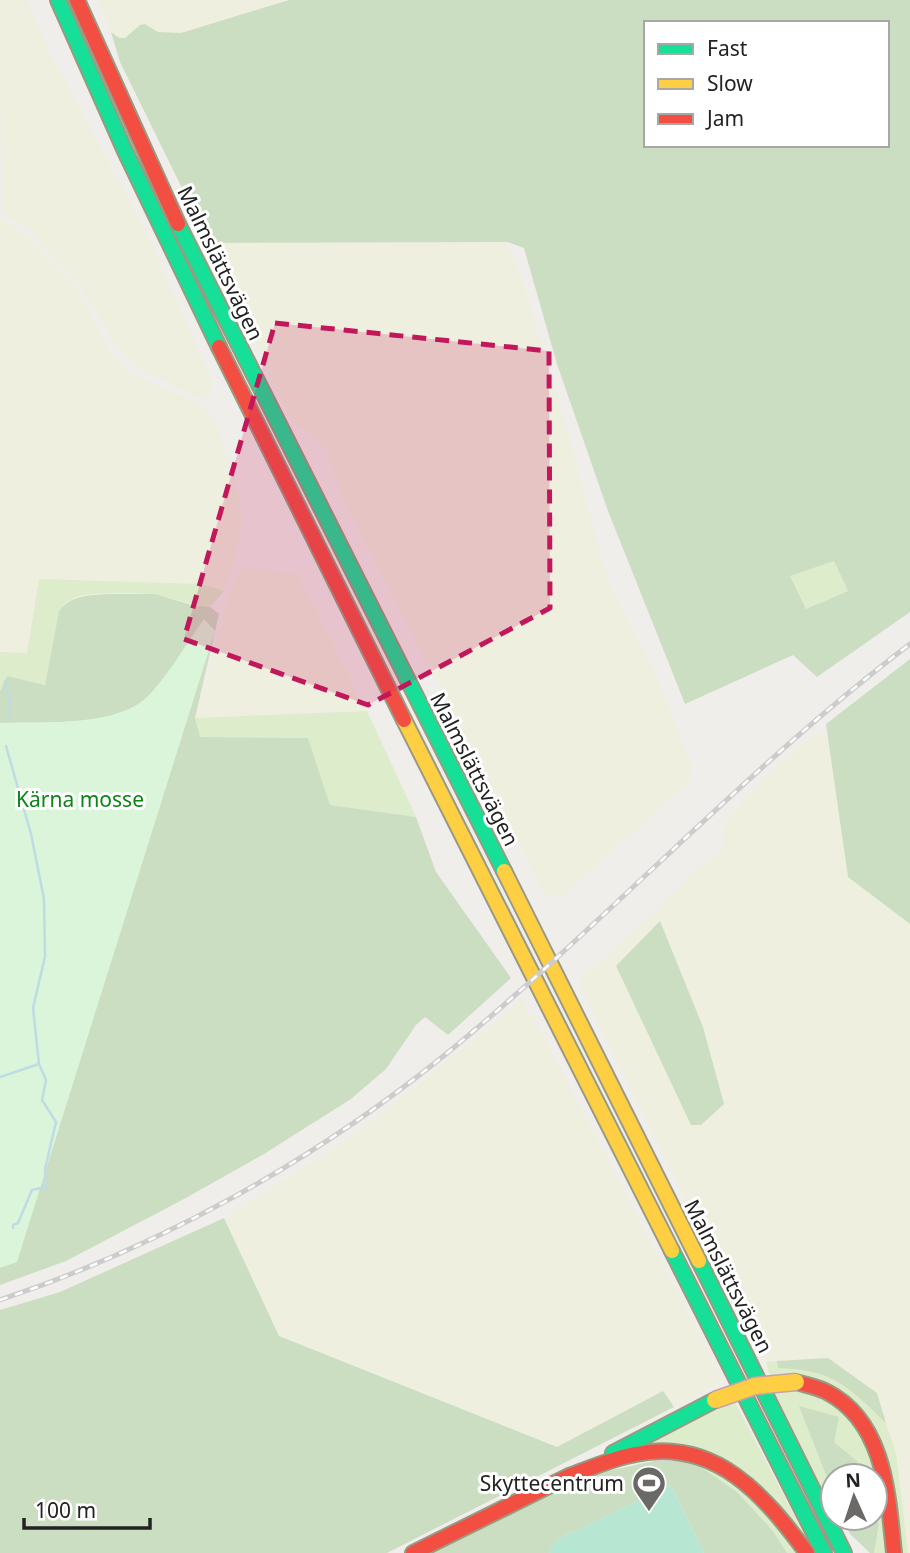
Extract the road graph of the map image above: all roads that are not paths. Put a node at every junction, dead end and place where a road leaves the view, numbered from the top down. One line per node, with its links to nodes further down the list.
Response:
1 (58, 0): 6 (main road, Malmslättsvägen)
2 (77, 0): 7 (main road, Malmslättsvägen)
3 (569, 1476): 4 (main road); 5 (main road); 8 (main road, bridge)
4 (414, 1553)
5 (807, 1553)
6 (824, 1553)
7 (844, 1553)
8 (894, 1553)

